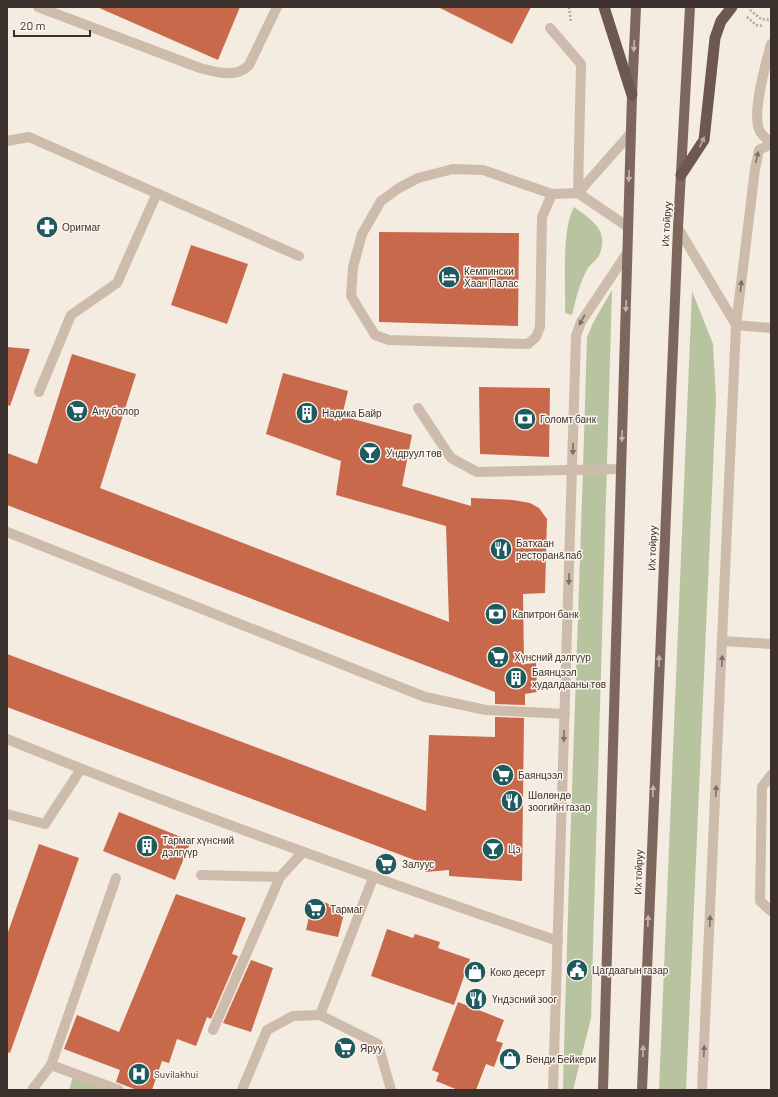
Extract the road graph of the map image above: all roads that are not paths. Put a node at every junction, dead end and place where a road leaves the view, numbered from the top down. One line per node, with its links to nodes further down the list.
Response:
1 (38, 7): 2 (street)
2 (277, 7)
3 (604, 7): 9 (highway)
4 (636, 7): 9 (main road, one-way to 9)
5 (690, 7): 13 (main road, Их тойруу)
6 (732, 7): 13 (highway, one-way to 6)
7 (550, 28): 14 (street)
8 (771, 44): 12 (street)
9 (632, 95): 10 (main road)
10 (630, 133): 14 (street); 17 (main road, one-way to 17)
11 (7, 141): 15 (street)
12 (771, 143): 21 (street, one-way to 12)
13 (681, 175): 18 (main road, Их тойруу)
14 (578, 192): 16 (street); 17 (street)
15 (157, 193): 20 (street); 23 (street)
16 (552, 194): 16 (street)
17 (628, 227): 19 (main road)
18 (678, 228): 21 (street); 51 (main road, Их тойруу, one-way to 18)
19 (627, 253): 25 (street, one-way to 25); 26 (main road, one-way to 26)
20 (299, 256)
21 (736, 325): 22 (street); 28 (street)
22 (771, 328)
23 (40, 392)
24 (418, 408): 25 (street)
25 (572, 469): 26 (street); 30 (street, one-way to 30)
26 (621, 469): 50 (main road)
27 (7, 532): 30 (street)
28 (723, 641): 29 (street); 52 (street, one-way to 28)
29 (771, 644)
30 (565, 714): 41 (street, one-way to 41)
31 (7, 739): 32 (street)
32 (81, 769): 34 (street); 35 (street)
33 (771, 775): 40 (street)
34 (7, 814)
35 (303, 852): 37 (street); 39 (street)
36 (201, 875): 37 (street)
37 (280, 877): 43 (street)
38 (116, 878): 44 (street)
39 (373, 878): 41 (street); 42 (street)
40 (771, 911)
41 (558, 941): 49 (street)
42 (320, 1015): 47 (street); 48 (street)
43 (213, 1030)
44 (51, 1065): 45 (street); 46 (street)
45 (32, 1090)
46 (119, 1090)
47 (242, 1090)
48 (390, 1090)
49 (553, 1090)
50 (603, 1090)
51 (642, 1090)
52 (702, 1090)

